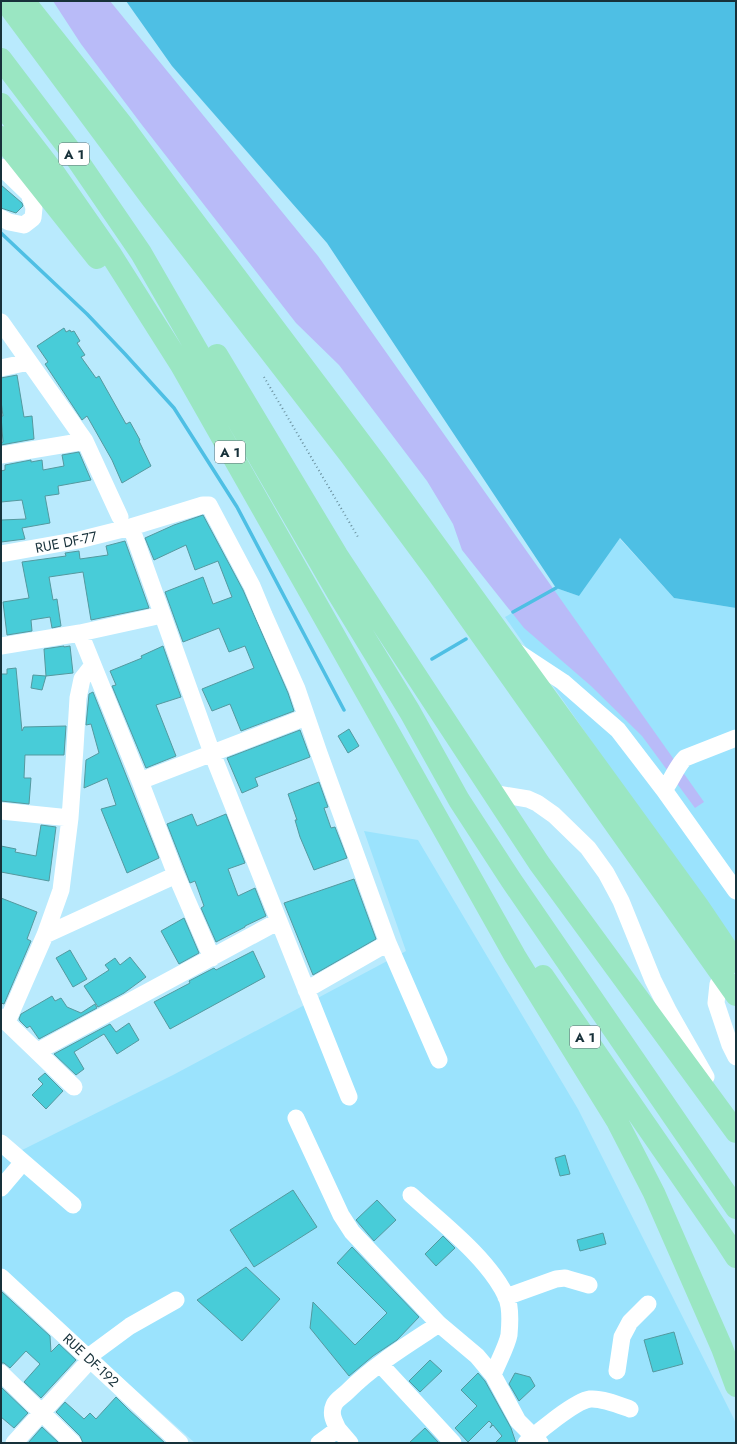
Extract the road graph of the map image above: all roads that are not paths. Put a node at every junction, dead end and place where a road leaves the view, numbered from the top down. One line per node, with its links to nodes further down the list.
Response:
1 (5, 1): 33 (highway)
2 (24, 1): 19 (highway)
3 (1, 59): 8 (highway, A 1)
4 (1, 104): 11 (highway, A 1)
5 (1, 137): 11 (highway)
6 (1, 167): 7 (street)
7 (1, 218)
8 (141, 253): 27 (highway); 57 (highway, A 1)
9 (1, 322): 10 (street)
10 (29, 362): 12 (street); 13 (street)
11 (181, 365): 29 (highway, A 1)
12 (1, 368)
13 (85, 441): 14 (street); 15 (street)
14 (1, 455)
15 (126, 522): 16 (street, RUE DF-77); 17 (street); 22 (street, RUE DF-77)
16 (1, 554)
17 (162, 615): 18 (street); 24 (street)
18 (80, 633): 20 (street); 21 (street)
19 (508, 645): 26 (street); 33 (highway)
20 (1, 646)
21 (93, 665): 25 (street); 30 (street)
22 (306, 717): 24 (street); 36 (street)
23 (736, 738): 26 (street)
24 (212, 753): 25 (street); 34 (street)
25 (140, 780): 31 (street)
26 (664, 790): 32 (street)
27 (492, 793): 51 (highway); 51 (street)
28 (1, 811): 30 (street)
29 (436, 815): 58 (highway, A 1); 70 (highway)
30 (70, 818): 35 (street)
31 (176, 875): 35 (street); 38 (street)
32 (736, 891)
33 (690, 912): 37 (highway); 39 (highway); 40 (highway); 42 (highway)
34 (279, 921): 38 (street); 41 (street)
35 (45, 935): 44 (street)
36 (388, 943): 41 (street); 47 (street)
37 (736, 946)
38 (212, 958): 45 (street)
39 (736, 962)
40 (718, 984): 43 (highway); 46 (street)
41 (306, 990): 49 (street)
42 (736, 995)
43 (736, 1013)
44 (4, 1019): 45 (street)
45 (38, 1051): 48 (street)
46 (736, 1057)
47 (440, 1060)
48 (74, 1087)
49 (349, 1097)
50 (296, 1118): 64 (street)
51 (736, 1130)
52 (1, 1143): 53 (street)
53 (23, 1162): 54 (street); 56 (street)
54 (1, 1188)
55 (412, 1195): 61 (street)
56 (73, 1205)
57 (736, 1208)
58 (736, 1257)
59 (1, 1277): 65 (street, RUE DF-192)
60 (589, 1285): 61 (street)
61 (506, 1296): 69 (street)
62 (176, 1300): 65 (street)
63 (648, 1304): 67 (street)
64 (439, 1324): 66 (street); 69 (street)
65 (89, 1358): 72 (street); 77 (street, RUE DF-192)
66 (380, 1364): 73 (street); 80 (street)
67 (617, 1371)
68 (1, 1373): 72 (street)
69 (493, 1375): 74 (street)
70 (736, 1386)
71 (630, 1409): 74 (street)
72 (42, 1413): 75 (street); 76 (street)
73 (338, 1429): 78 (street); 79 (street)
74 (533, 1441)
75 (14, 1443)
76 (74, 1443)
77 (180, 1443)
78 (319, 1443)
79 (350, 1443)
80 (453, 1443)

